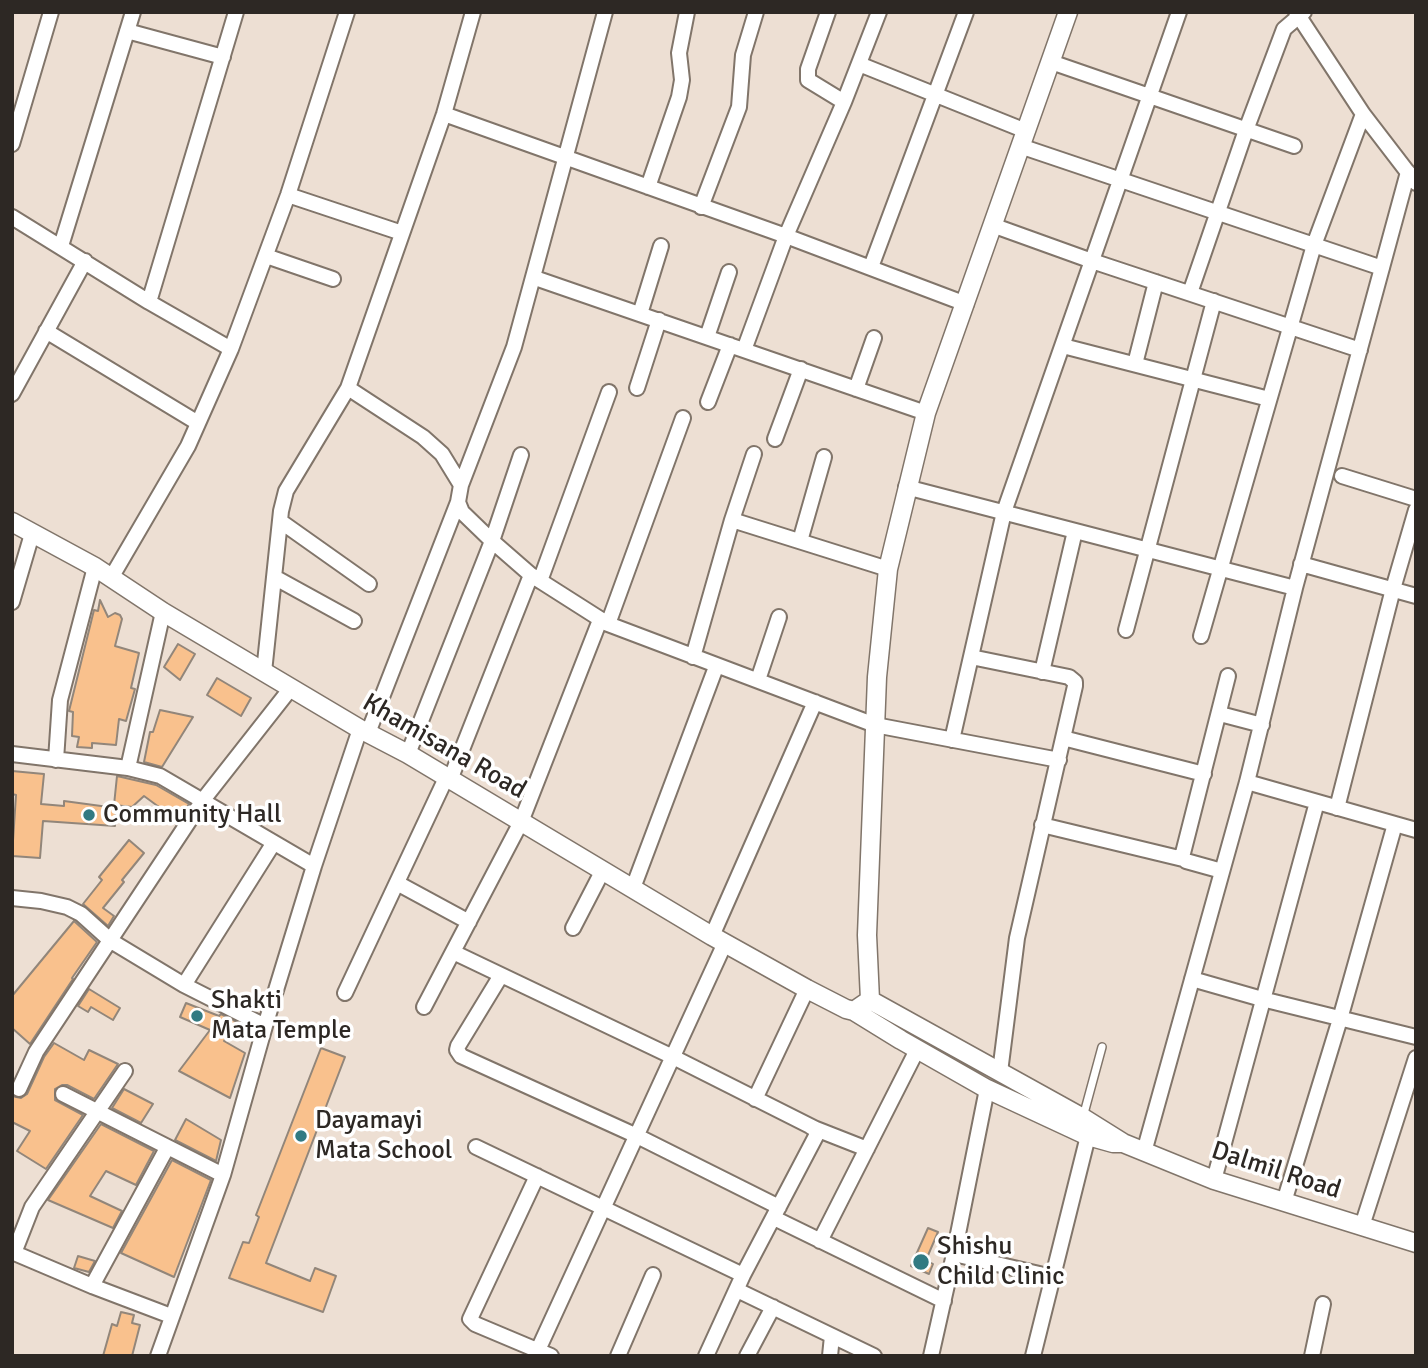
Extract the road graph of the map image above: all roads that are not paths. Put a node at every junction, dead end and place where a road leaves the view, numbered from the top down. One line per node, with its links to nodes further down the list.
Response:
1 (51, 12): 26 (street)
2 (133, 12): 15 (street)
3 (236, 12): 16 (street)
4 (347, 12): 32 (street)
5 (473, 12): 22 (street)
6 (605, 12): 28 (street)
7 (687, 12): 31 (street)
8 (756, 12): 33 (street)
9 (828, 12): 21 (street)
10 (879, 12): 18 (street)
11 (966, 12): 19 (street)
12 (1068, 12): 17 (street)
13 (1177, 13): 20 (street)
14 (1300, 14): 23 (street); 24 (street)
15 (127, 31): 16 (street); 40 (street)
16 (223, 57): 53 (street)
17 (1051, 62): 20 (street); 25 (street)
18 (859, 64): 19 (street); 21 (street)
19 (936, 95): 25 (street); 45 (street)
20 (1149, 96): 24 (street); 30 (street)
21 (844, 102): 38 (street)
22 (444, 114): 28 (street); 37 (street)
23 (1363, 114): 29 (street); 39 (street)
24 (1246, 130): 27 (street); 34 (street)
25 (1023, 138): 30 (street); 36 (street)
26 (12, 144)
27 (1294, 146)
28 (565, 158): 31 (street); 48 (street)
29 (1412, 178): 46 (street)
30 (1119, 179): 34 (street); 44 (street)
31 (648, 187): 33 (street)
32 (288, 195): 37 (street); 42 (street)
33 (701, 207): 38 (street)
34 (1217, 212): 39 (street); 51 (street)
35 (12, 217): 40 (street)
36 (992, 225): 44 (street); 54 (street)
37 (402, 233): 68 (street)
38 (786, 236): 45 (street); 62 (street)
39 (1314, 245): 46 (street); 57 (street)
40 (61, 246): 43 (street)
41 (661, 246): 55 (street)
42 (266, 256): 49 (street); 63 (street)
43 (85, 261): 53 (street); 58 (street)
44 (1092, 261): 50 (street); 61 (street)
45 (870, 267): 54 (street)
46 (1382, 268): 64 (street)
47 (729, 272): 59 (street)
48 (535, 278): 55 (street); 83 (street)
49 (333, 279)
50 (1156, 282): 51 (street); 65 (street)
51 (1190, 293): 52 (street)
52 (1214, 301): 57 (street); 67 (street)
53 (149, 302): 63 (street)
54 (966, 304): 75 (street)
55 (640, 314): 56 (street)
56 (659, 320): 59 (street); 69 (street)
57 (1290, 327): 64 (street); 73 (street)
58 (46, 331): 72 (street); 77 (street)
59 (707, 337): 62 (street)
60 (874, 338): 70 (street)
61 (1063, 346): 65 (street); 88 (street)
62 (737, 347): 66 (street); 74 (street)
63 (232, 349): 77 (street)
64 (1360, 350): 97 (street)
65 (1135, 364): 67 (street)
66 (801, 369): 70 (street); 78 (street)
67 (1194, 380): 73 (street); 96 (street)
68 (348, 388): 83 (street); 90 (street)
69 (637, 388)
70 (856, 389): 75 (street)
71 (609, 392): 103 (street)
72 (12, 394)
73 (1269, 399): 99 (street)
74 (708, 402)
75 (926, 413): 84 (street)
76 (683, 418): 112 (street)
77 (198, 423): 102 (street)
78 (775, 439)
79 (754, 454): 89 (street)
80 (521, 455): 94 (street)
81 (824, 457): 95 (street)
82 (1342, 477): 85 (street)
83 (461, 485): 86 (street)
84 (906, 487): 88 (street); 100 (street)
85 (1416, 499)
86 (458, 502): 94 (street); 127 (street)
87 (1416, 510): 106 (street)
88 (1004, 512): 92 (street); 116 (street)
89 (732, 520): 95 (street); 115 (street)
90 (280, 521): 101 (street); 104 (street)
91 (12, 522): 93 (street, Khamisana Road)
92 (1076, 531): 96 (street); 119 (street)
93 (32, 534): 98 (street, Khamisana Road); 108 (street)
94 (492, 541): 103 (street); 131 (street)
95 (800, 541): 100 (street)
96 (1147, 549): 99 (street); 113 (street)
97 (1301, 565): 105 (street); 106 (street)
98 (95, 567): 102 (street, Khamisana Road); 132 (street)
99 (1219, 568): 105 (street); 114 (street)
100 (888, 569): 126 (street)
101 (274, 577): 111 (street); 118 (street)
102 (111, 578): 109 (street, Khamisana Road)
103 (536, 578): 112 (street); 136 (street)
104 (369, 584)
105 (1295, 588): 125 (street)
106 (1393, 589): 107 (street); 140 (street)
107 (1416, 596)
108 (12, 602)
109 (163, 612): 118 (street, Khamisana Road); 134 (street)
110 (779, 617): 121 (street)
111 (354, 621)
112 (604, 622): 115 (street); 141 (street)
113 (1126, 630)
114 (1201, 636)
115 (693, 657): 117 (street)
116 (971, 657): 119 (street); 129 (street)
117 (716, 667): 121 (street); 151 (street)
118 (264, 672): 122 (street, Khamisana Road)
119 (1042, 672): 128 (street)
120 (1228, 676): 124 (street)
121 (758, 680): 123 (street)
122 (291, 688): 127 (street, Khamisana Road); 138 (street)
123 (815, 702): 126 (street); 155 (street)
124 (1220, 714): 125 (street); 135 (street)
125 (1262, 724): 137 (street)
126 (875, 726): 129 (street); 164 (street)
127 (364, 731): 131 (street, Khamisana Road); 147 (street)
128 (1063, 738): 133 (street); 135 (street)
129 (951, 740): 133 (street)
130 (12, 754): 132 (street)
131 (408, 754): 136 (street, Khamisana Road)
132 (56, 760): 134 (street)
133 (1059, 760): 143 (street)
134 (128, 768): 138 (street)
135 (1204, 774): 146 (street)
136 (448, 779): 141 (street, Khamisana Road); 150 (street)
137 (1247, 782): 139 (street); 149 (street)
138 (203, 800): 145 (street); 156 (street)
139 (1317, 802): 140 (street); 163 (street)
140 (1337, 808): 142 (street)
141 (522, 822): 148 (street, Khamisana Road); 153 (street)
142 (1395, 824): 144 (street); 167 (street)
143 (1042, 825): 146 (street); 175 (street)
144 (1416, 830)
145 (273, 844): 147 (street); 160 (street)
146 (1183, 859): 149 (street)
147 (314, 866): 168 (street)
148 (603, 870): 151 (street, Khamisana Road); 154 (street)
149 (1222, 871): 159 (street)
150 (397, 883): 153 (street); 162 (street)
151 (633, 888): 155 (street, Khamisana Road)
152 (12, 898): 156 (street)
153 (469, 922): 157 (street)
154 (573, 928)
155 (719, 940): 161 (street, Khamisana Road); 172 (street)
156 (111, 941): 160 (street); 176 (street)
157 (453, 952): 158 (street); 165 (street)
158 (500, 976): 172 (street); 183 (street)
159 (1192, 979): 163 (street); 189 (street)
160 (184, 985): 168 (street)
161 (807, 989): 166 (street, Khamisana Road); 179 (street)
162 (345, 993)
163 (1262, 999): 167 (street); 192 (street)
164 (870, 1000): 166 (street); 175 (street)
165 (424, 1007)
166 (854, 1011): 171 (street, Khamisana Road)
167 (1340, 1019): 169 (street); 193 (street)
168 (265, 1026): 190 (street)
169 (1416, 1037)
170 (1102, 1047): 181 (lane)
171 (917, 1050): 177 (street, Khamisana Road); 188 (street)
172 (673, 1057): 179 (street); 183 (street)
173 (1416, 1058): 196 (street)
174 (125, 1071): 180 (street)
175 (1000, 1072): 181 (street)
176 (19, 1089)
177 (987, 1089): 184 (street, Khamisana Road); 200 (street)
178 (63, 1094): 180 (street)
179 (755, 1099): 182 (street)
180 (96, 1112): 186 (street); 199 (street)
181 (1083, 1118): 185 (street)
182 (810, 1126): 188 (street); 195 (street)
183 (637, 1136): 194 (street); 195 (street)
184 (1088, 1136): 185 (street, Khamisana Road); 203 (street)
185 (1123, 1143): 189 (street, Dalmil Road)
186 (167, 1147): 190 (street); 204 (street)
187 (476, 1147): 191 (street)
188 (867, 1149): 197 (street)
189 (1144, 1152): 192 (street, Dalmil Road)
190 (223, 1175): 209 (street)
191 (537, 1177): 194 (street); 211 (street)
192 (1214, 1180): 193 (street, Dalmil Road)
193 (1284, 1202): 196 (street, Dalmil Road)
194 (603, 1208): 202 (street); 211 (street)
195 (776, 1212): 197 (street); 202 (street)
196 (1362, 1226): 198 (street, Dalmil Road)
197 (820, 1241): 206 (street)
198 (1416, 1243)
199 (13, 1253): 204 (street)
200 (954, 1254): 203 (street); 206 (street)
201 (653, 1275): 213 (street)
202 (744, 1275): 205 (street)
203 (1052, 1277): 219 (street)
204 (92, 1286): 209 (street)
205 (737, 1290): 208 (street); 214 (street)
206 (944, 1301): 218 (street)
207 (1324, 1304): 220 (street)
208 (773, 1307): 210 (street); 215 (street)
209 (171, 1316): 212 (street)
210 (832, 1336): 216 (street); 217 (street)
211 (545, 1353)
212 (158, 1356)
213 (618, 1356)
214 (706, 1356)
215 (747, 1356)
216 (830, 1356)
217 (874, 1356)
218 (931, 1356)
219 (1033, 1356)
220 (1312, 1356)

